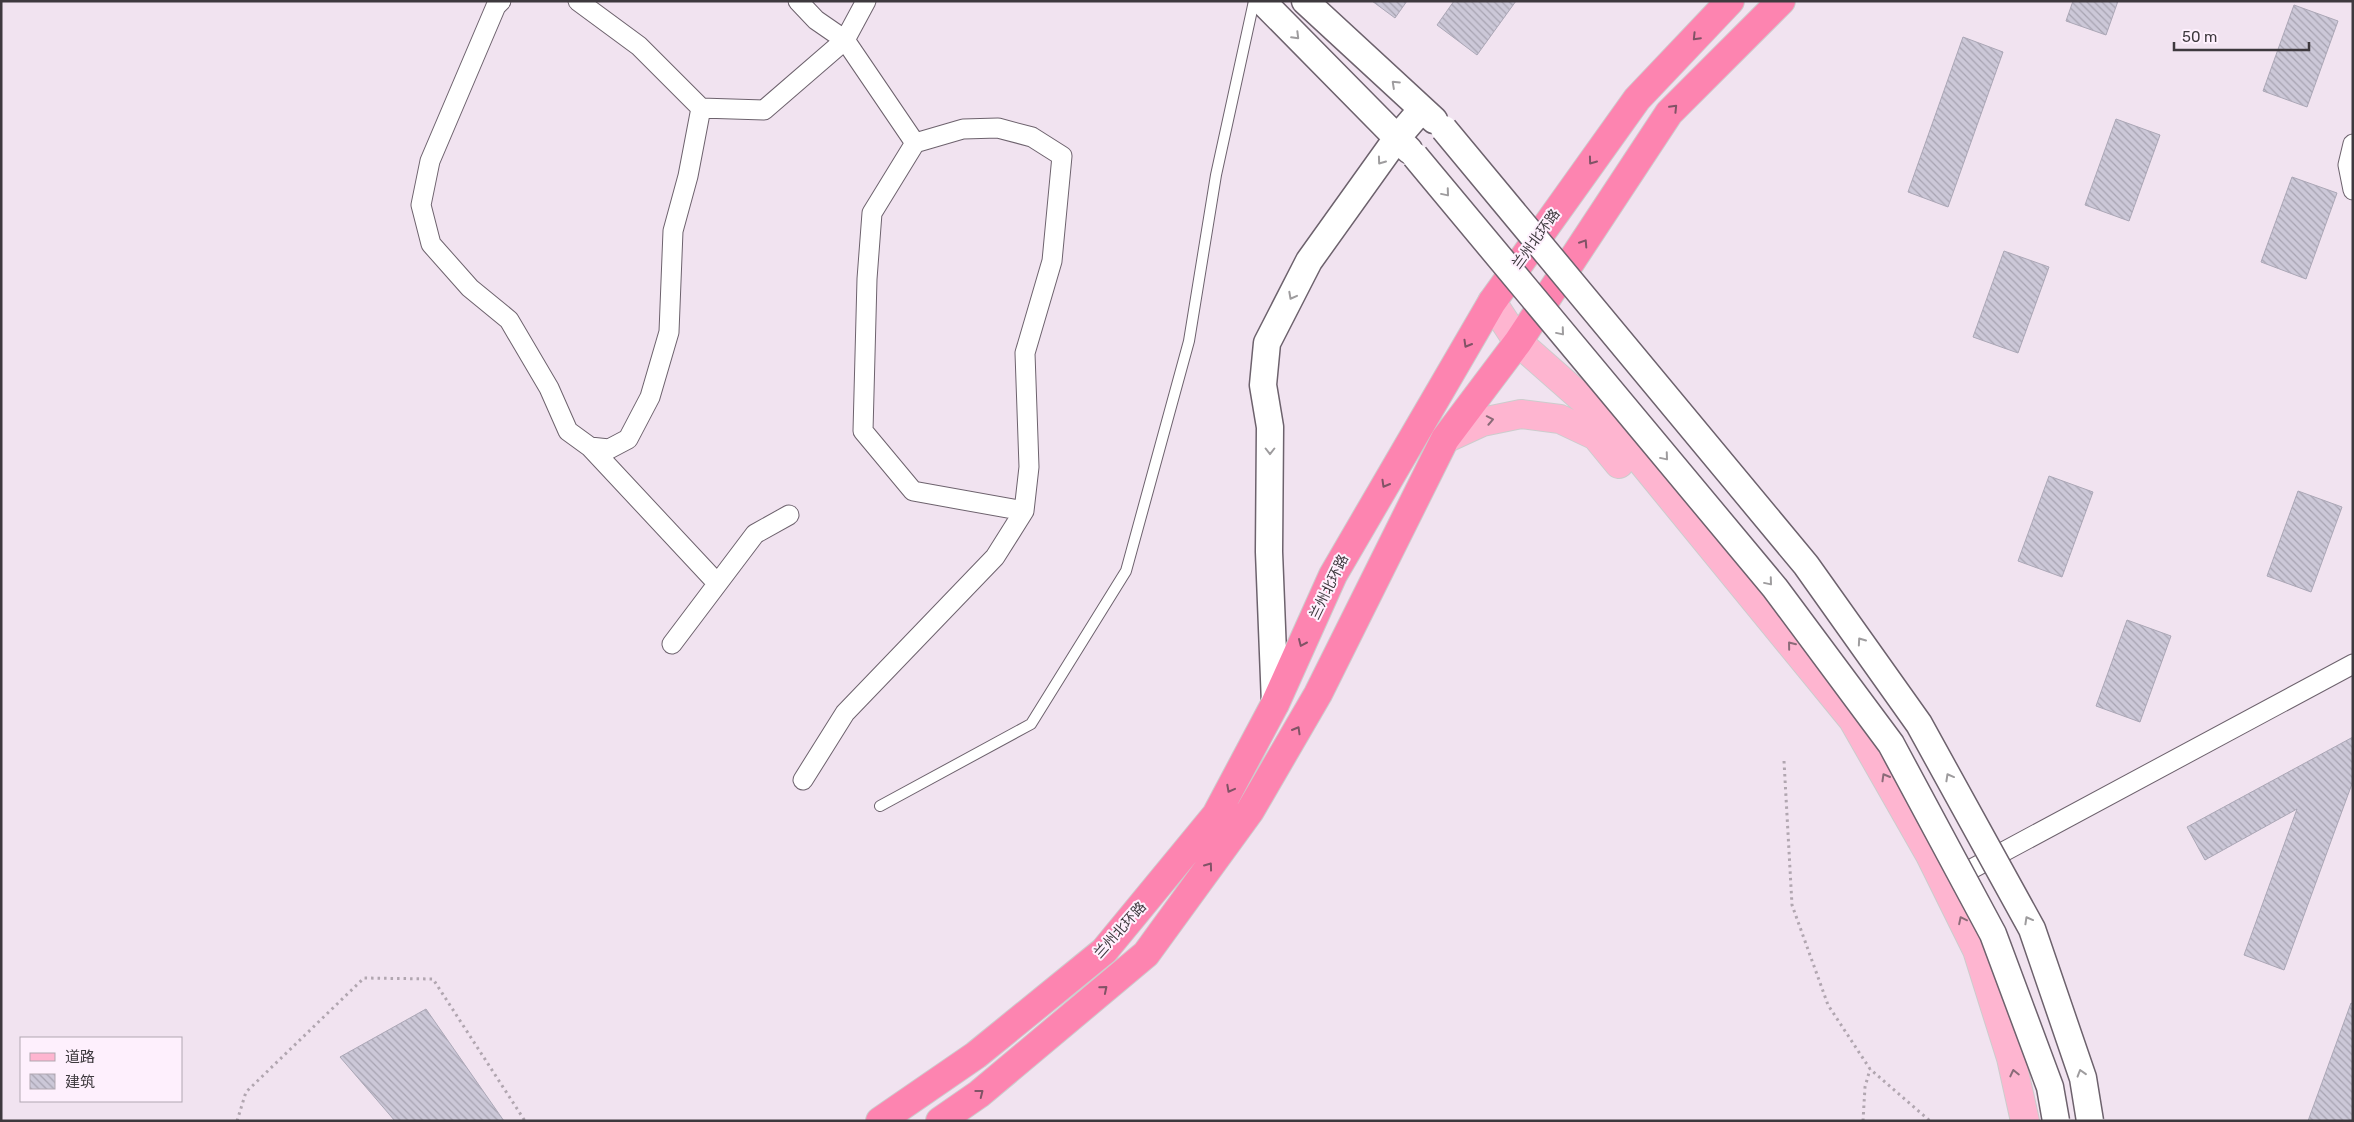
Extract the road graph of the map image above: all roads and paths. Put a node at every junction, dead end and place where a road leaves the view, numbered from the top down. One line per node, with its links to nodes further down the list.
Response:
1 (501, 1): 20 (street)
2 (578, 1): 11 (street)
3 (798, 1): 10 (street)
4 (866, 1): 10 (street)
5 (1254, 1): 29 (lane)
6 (1262, 1): 15 (main road, one-way to 15)
7 (1306, 1): 12 (main road, one-way to 7)
8 (1730, 1): 17 (highway, 兰州北环路, one-way to 17)
9 (1781, 1): 18 (highway, one-way to 9)
10 (845, 40): 11 (street); 13 (street)
11 (701, 108): 20 (street)
12 (1422, 108): 15 (main road); 41 (main road, one-way to 12, bridge)
13 (915, 143): 21 (street); 21 (street)
14 (2353, 144): 16 (street)
15 (1406, 147): 26 (main road, one-way to 26); 40 (main road, one-way to 40, bridge)
16 (2353, 190)
17 (1492, 302): 18 (main road); 26 (highway, 兰州北环路, one-way to 26)
18 (1518, 342): 19 (highway); 30 (main road, one-way to 18)
19 (1446, 439): 35 (highway, one-way to 19); 38 (main road, one-way to 38)
20 (590, 447): 23 (street)
21 (1024, 511): 28 (street)
22 (789, 515): 23 (street)
23 (717, 583): 24 (street)
24 (672, 644)
25 (2353, 664): 30 (street)
26 (1275, 704): 34 (highway, 兰州北环路, one-way to 34)
27 (1784, 761): 31 (path)
28 (802, 780)
29 (880, 806)
30 (1945, 884): 39 (main road, one-way to 30)
31 (1870, 1069): 36 (path); 37 (path)
32 (237, 1121): 33 (path)
33 (524, 1121)
34 (880, 1121)
35 (940, 1121)
36 (1863, 1121)
37 (1930, 1121)
38 (2006, 1121)
39 (2025, 1121)
40 (2056, 1121)
41 (2090, 1121)

